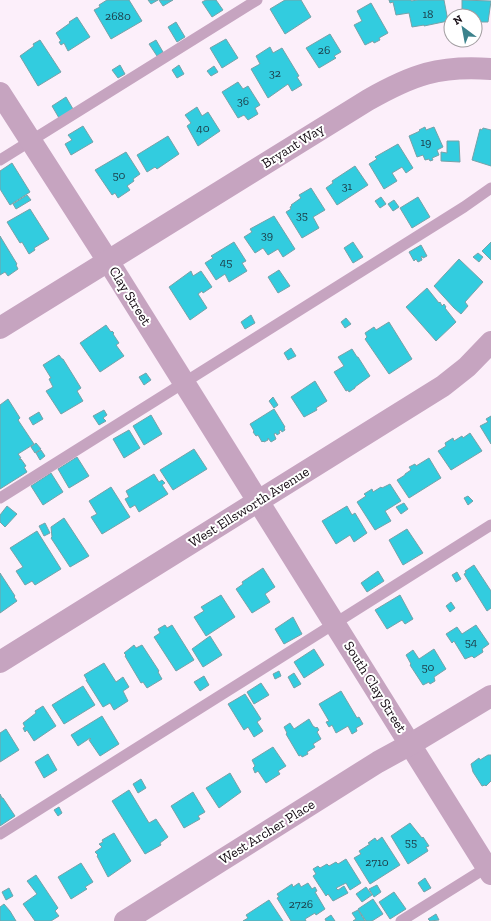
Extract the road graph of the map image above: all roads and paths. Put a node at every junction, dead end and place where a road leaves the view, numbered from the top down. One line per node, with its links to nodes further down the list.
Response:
1 (257, 0): 4 (lane)
2 (491, 69): 7 (street, Bryant Way)
3 (0, 92): 4 (street, Clay Street)
4 (31, 141): 5 (lane); 7 (street, Clay Street)
5 (0, 160)
6 (491, 188): 10 (lane)
7 (108, 261): 8 (street, Bryant Way); 10 (street, Clay Street)
8 (0, 328)
9 (491, 342): 12 (street, West Ellsworth Avenue)
10 (184, 382): 11 (lane); 12 (street, Clay Street)
11 (0, 498)
12 (258, 501): 14 (street, South Clay Street); 15 (street, West Ellsworth Avenue)
13 (491, 525): 14 (lane)
14 (335, 624): 17 (street, South Clay Street); 18 (lane)
15 (0, 662)
16 (491, 696): 17 (street, West Archer Place)
17 (411, 744): 19 (street, South Clay Street); 20 (street, West Archer Place)
18 (0, 834)
19 (490, 868): 21 (lane)
20 (125, 921)
21 (401, 921)

